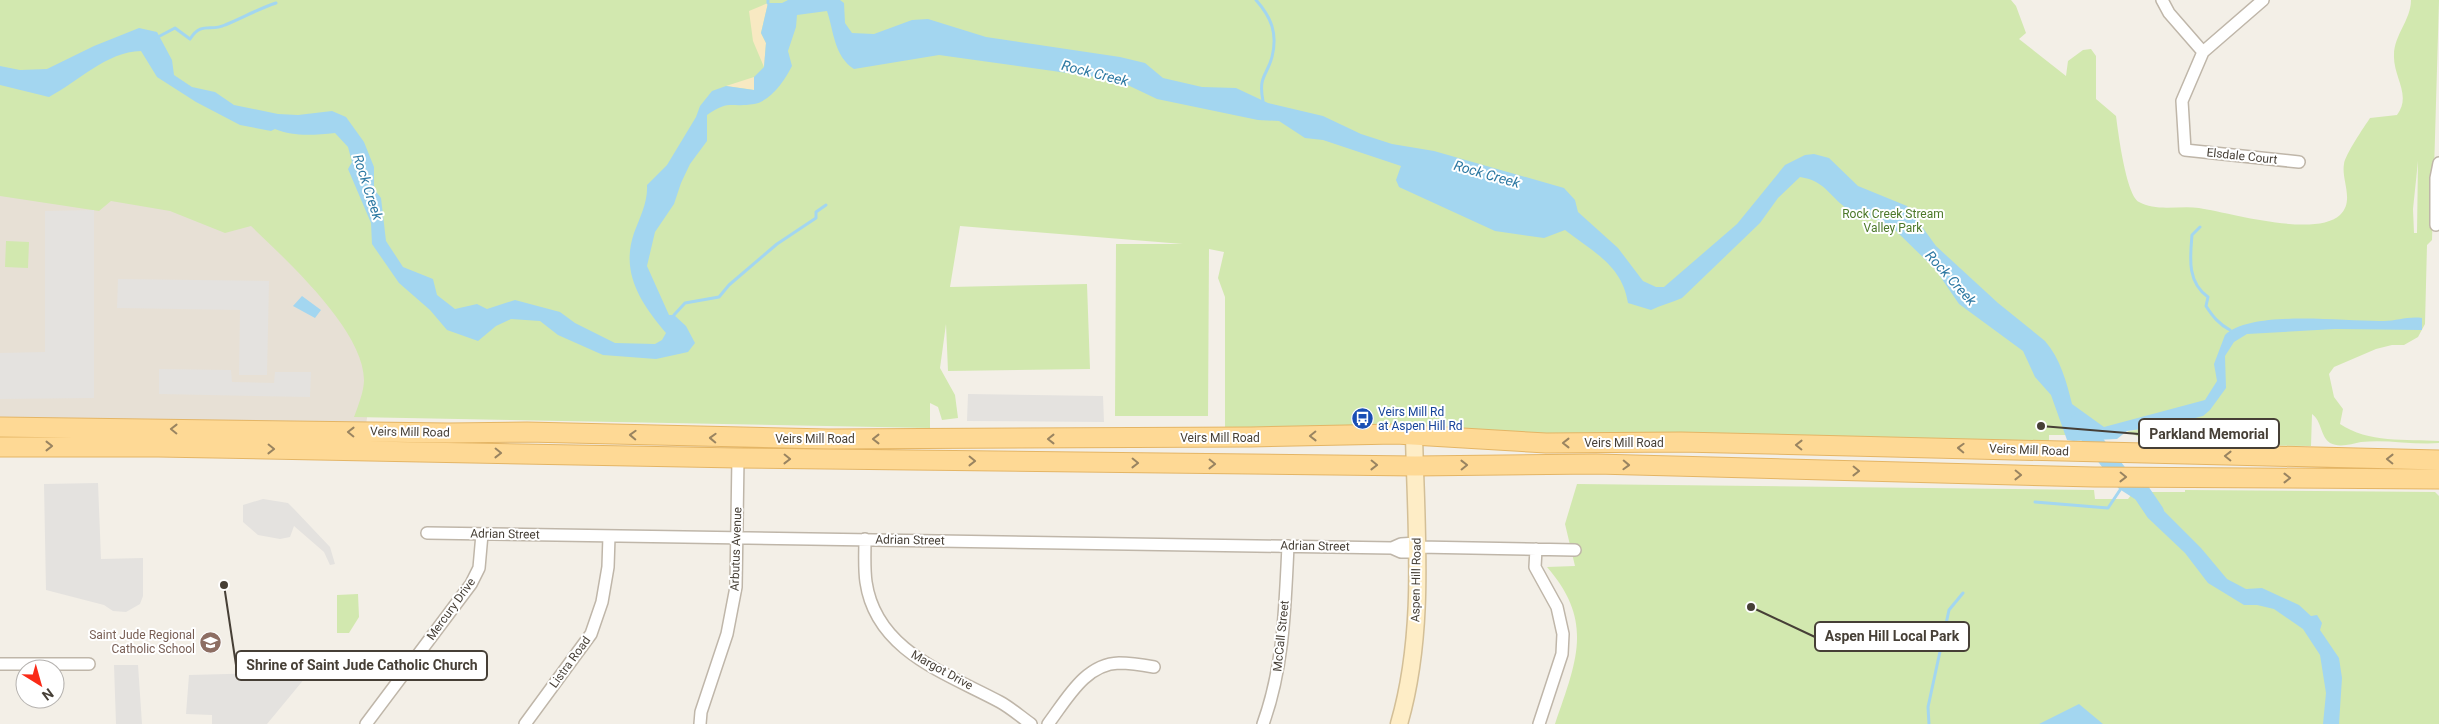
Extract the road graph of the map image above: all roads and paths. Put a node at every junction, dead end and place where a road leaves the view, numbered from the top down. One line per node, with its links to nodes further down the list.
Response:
1 (2162, 0): 3 (street)
2 (2263, 0): 3 (street)
3 (2203, 52): 4 (street, Elsdale Court)
4 (2299, 162)
5 (2439, 164): 6 (street)
6 (2436, 225)
7 (0, 427): 8 (main road, Veirs Mill Road, one-way to 7)
8 (450, 433): 10 (main road, Veirs Mill Road, one-way to 8); 12 (main road)
9 (1414, 435): 10 (main road, Veirs Mill Road, one-way to 10); 15 (main road, Veirs Mill Road, one-way to 9); 16 (street, Aspen Hill Road)
10 (682, 436): 13 (main road)
11 (0, 446): 12 (main road, Veirs Mill Road, one-way to 12)
12 (450, 452): 13 (main road, Veirs Mill Road, one-way to 13)
13 (680, 457): 14 (main road, Veirs Mill Road)
14 (738, 458): 16 (main road, Veirs Mill Road, one-way to 16); 21 (street, Arbutus Avenue)
15 (2439, 460)
16 (1415, 466): 17 (main road, Veirs Mill Road, one-way to 17); 24 (street, Aspen Hill Road)
17 (2439, 479)
18 (428, 533): 19 (street, Adrian Street)
19 (482, 534): 20 (street, Adrian Street); 30 (street, Mercury Drive)
20 (609, 536): 21 (street, Adrian Street); 31 (street, Listra Road)
21 (737, 537): 22 (street, Adrian Street); 32 (street, Arbutus Avenue)
22 (865, 540): 23 (street, Adrian Street); 33 (street, Margot Drive)
23 (1288, 546): 24 (street, Adrian Street); 35 (street, McCall Street)
24 (1418, 547): 25 (street, Adrian Street); 36 (street, Aspen Hill Road)
25 (1536, 549): 26 (street, Adrian Street); 37 (street)
26 (1575, 550)
27 (0, 664): 28 (street)
28 (89, 664)
29 (1154, 667): 34 (street)
30 (366, 724)
31 (525, 724)
32 (700, 724)
33 (1031, 724)
34 (1048, 724)
35 (1263, 724)
36 (1399, 724)
37 (1539, 724)

